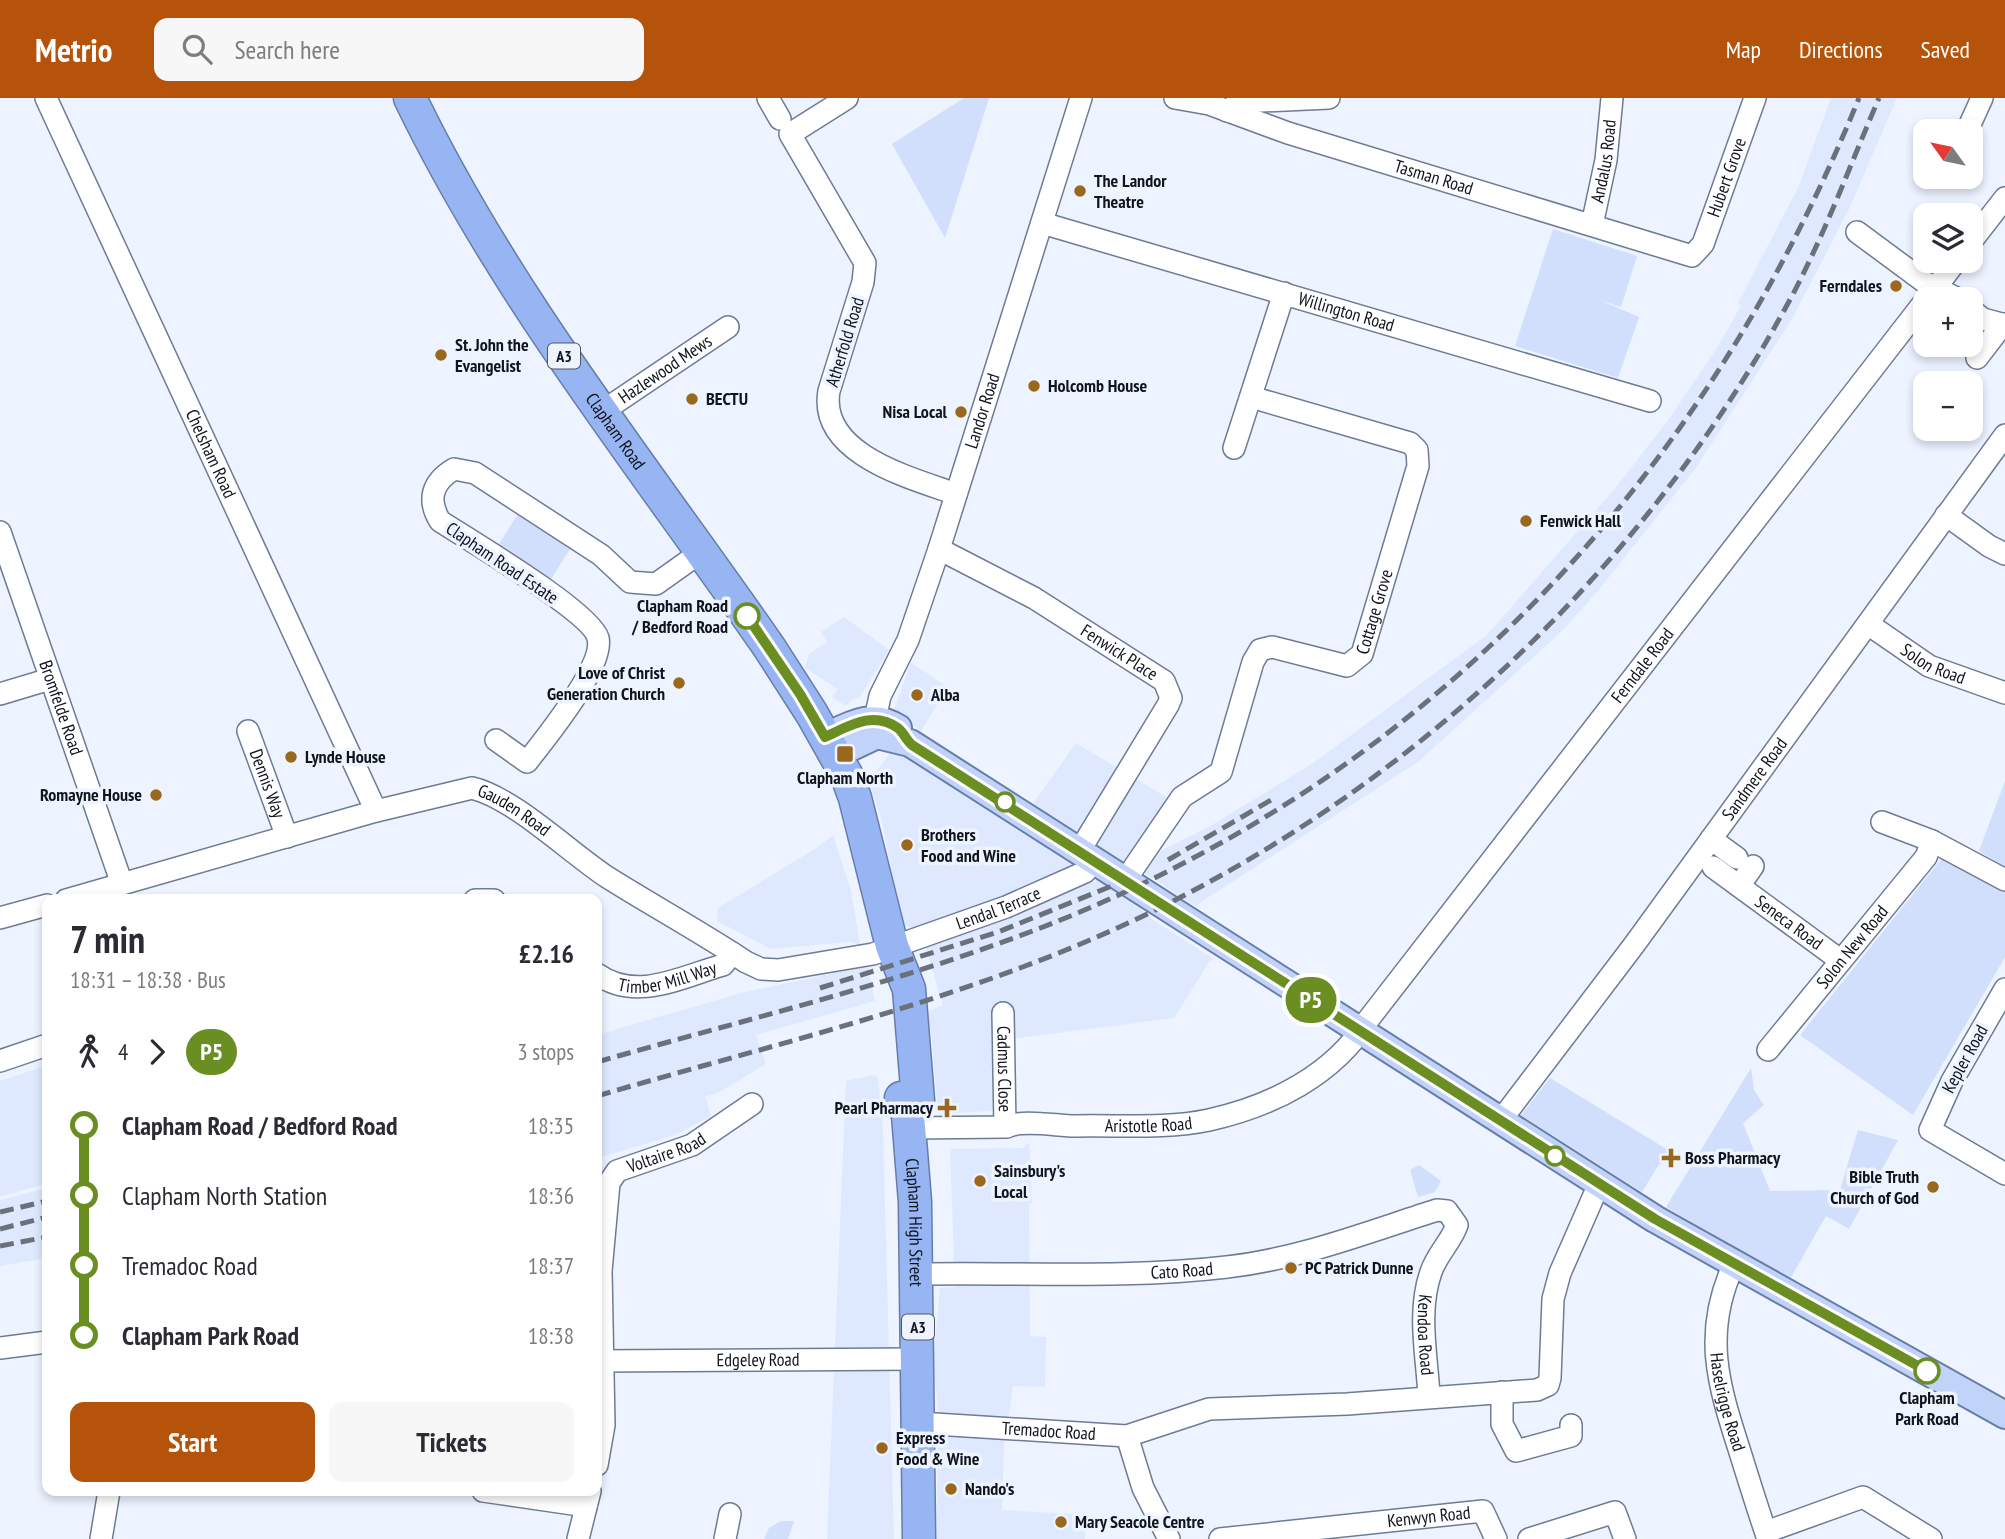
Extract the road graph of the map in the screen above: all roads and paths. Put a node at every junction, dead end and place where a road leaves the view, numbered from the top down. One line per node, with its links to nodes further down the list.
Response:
1 (46, 98): 51 (street, Chelsham Road)
2 (410, 98): 33 (highway, Clapham Road / A3)
3 (768, 98): 14 (street, Atherfold Road)
4 (847, 98): 14 (street)
5 (1082, 98): 17 (street, Landor Road)
6 (1175, 98): 12 (street, Tasman Road)
7 (1329, 98): 11 (street)
8 (1612, 98): 18 (street, Andalus Road)
9 (1755, 98): 21 (street, Hubert Grove)
10 (1982, 98): 13 (street)
11 (1296, 100): 12 (street); 15 (street)
12 (1227, 111): 15 (street, Tasman Road)
13 (1972, 119)
14 (785, 126): 36 (street, Atherfold Road)
15 (1288, 133): 18 (street, Tasman Road)
16 (2005, 198): 19 (street)
17 (1042, 223): 25 (street, Willington Road); 36 (street, Landor Road)
18 (1592, 225): 21 (street, Tasman Road)
19 (1983, 226)
20 (1857, 232): 23 (street)
21 (1695, 255)
22 (1947, 273): 24 (street, Ferndale Road)
23 (1919, 287)
24 (1936, 287)
25 (1284, 293): 31 (street); 32 (street, Willington Road)
26 (1913, 317): 71 (street, Ferndale Road)
27 (1983, 319): 28 (street)
28 (2004, 324): 30 (street)
29 (729, 327): 33 (street, Hazlewood Mews)
30 (1977, 358)
31 (1251, 397): 35 (street); 58 (street, Cottage Grove)
32 (1650, 401)
33 (603, 411): 40 (highway, Clapham Road / A3)
34 (2005, 435): 37 (street, Sandmere Road)
35 (1234, 448)
36 (956, 494): 39 (street, Landor Road)
37 (1946, 515): 41 (street); 42 (street, Sandmere Road)
38 (0, 532): 43 (street, Bromfelde Road)
39 (939, 549): 46 (street, Landor Road); 56 (street, Fenwick Place)
40 (702, 552): 48 (street, Clapham Road Estate); 50 (highway, Clapham Road / A3)
41 (2005, 554)
42 (1868, 624): 44 (street, Solon Road); 54 (street, Sandmere Road)
43 (50, 679): 45 (street); 60 (street, Bromfelde Road)
44 (2005, 693)
45 (0, 694)
46 (875, 719): 49 (main road); 50 (main road)
47 (248, 731): 53 (street, Dennis Way)
48 (496, 740)
49 (910, 743): 50 (main road); 56 (main road)
50 (830, 746): 65 (highway, Clapham High Street / A3)
51 (376, 811): 53 (street, Gauden Road); 66 (street, Gauden Road)
52 (1882, 822): 55 (street)
53 (286, 837): 60 (street, Gauden Road)
54 (1710, 839): 61 (street, Seneca Road); 76 (street, Sandmere Road)
55 (1932, 841): 59 (street); 67 (street, Solon New Road)
56 (1088, 855): 58 (main road); 65 (street, Lendal Terrace)
57 (1713, 867): 61 (street, Seneca Road)
58 (1126, 879): 71 (main road)
59 (2005, 880)
60 (122, 884): 62 (street, Gauden Road)
61 (1739, 886): 67 (street, Seneca Road)
62 (87, 894)
63 (42, 906): 64 (street)
64 (0, 918)
65 (892, 946): 66 (street, Gauden Road); 77 (highway, Clapham High Street / A3)
66 (732, 953): 68 (street, Timber Mill Way)
67 (1840, 960): 73 (street, Solon New Road)
68 (602, 977)
69 (2004, 995): 79 (street, Kepler Road)
70 (1003, 1013): 78 (street, Cadmus Close)
71 (1361, 1032): 76 (main road); 78 (street, Aristotle Road)
72 (42, 1047): 74 (street)
73 (1768, 1050)
74 (0, 1061)
75 (752, 1104): 84 (street, Voltaire Road)
76 (1512, 1104): 80 (main road)
77 (909, 1122): 78 (street, Aristotle Road); 83 (highway, Clapham High Street / A3)
78 (1005, 1126)
79 (2005, 1174)
80 (1599, 1184): 82 (main road); 89 (street, Tremadoc Road)
81 (1437, 1210): 83 (street, Cato Road); 91 (street, Kendoa Road)
82 (1734, 1264): 92 (main road); 102 (street, Haselrigge Road)
83 (918, 1274): 87 (highway, Clapham High Street / A3)
84 (602, 1276)
85 (42, 1343): 86 (street)
86 (0, 1348)
87 (918, 1359): 88 (street, Edgeley Road); 93 (highway, Clapham High Street / A3)
88 (602, 1361)
89 (1502, 1392): 91 (street, Tremadoc Road); 94 (street)
90 (602, 1393): 95 (street, Voltaire Road)
91 (1429, 1396): 96 (street, Tremadoc Road)
92 (2005, 1415)
93 (919, 1423): 96 (street, Tremadoc Road); 106 (highway, Clapham High Street / A3)
94 (1571, 1425)
95 (602, 1436)
96 (1126, 1436): 107 (street)
97 (108, 1496): 103 (street)
98 (549, 1496): 99 (street)
99 (588, 1499): 104 (street)
100 (730, 1514): 105 (street)
101 (1563, 1534): 110 (street); 111 (street)
102 (1767, 1535): 112 (street)
103 (102, 1539)
104 (578, 1539)
105 (725, 1539)
106 (919, 1539)
107 (1169, 1539)
108 (1220, 1539): 109 (street, Kenwyn Road)
109 (1496, 1539)
110 (1529, 1539)
111 (1625, 1539)
112 (1931, 1539)

